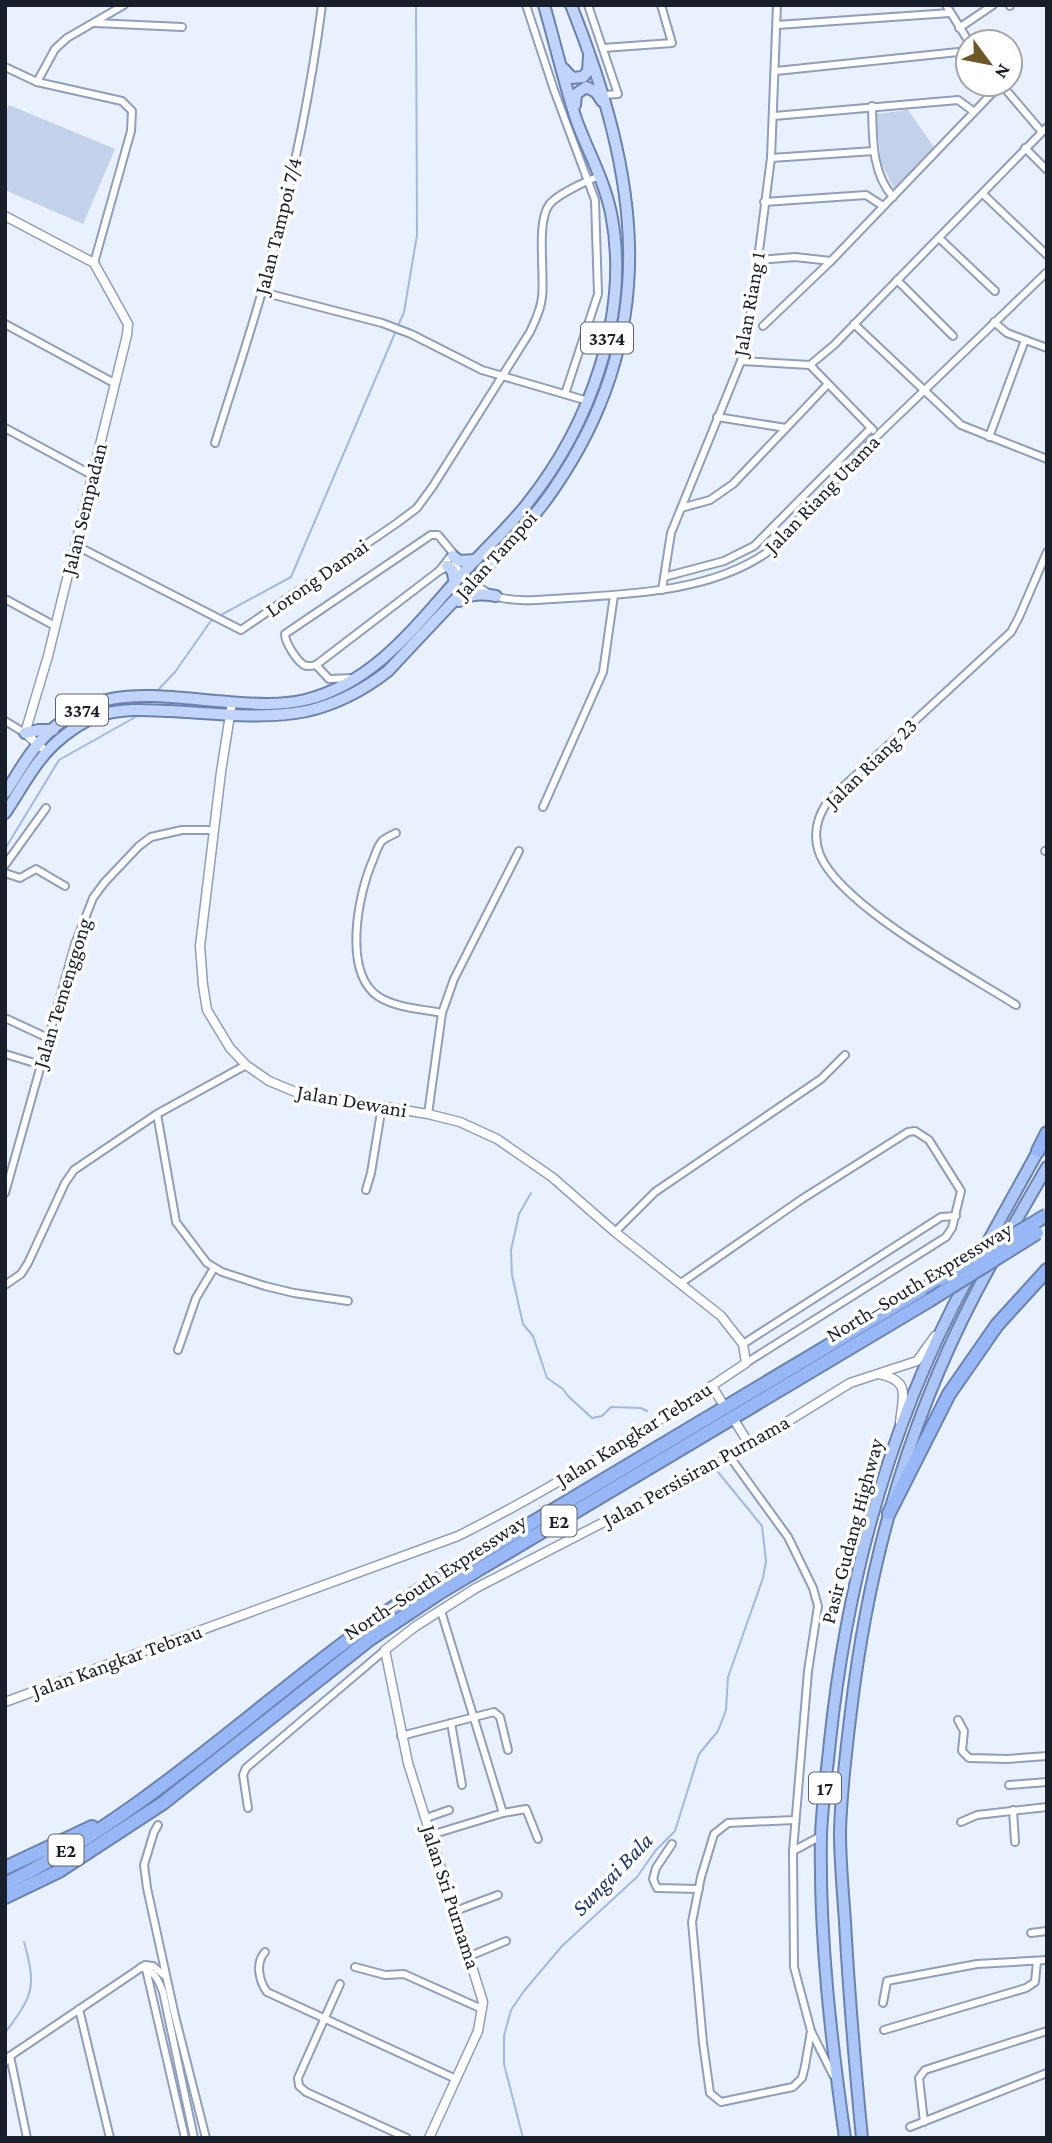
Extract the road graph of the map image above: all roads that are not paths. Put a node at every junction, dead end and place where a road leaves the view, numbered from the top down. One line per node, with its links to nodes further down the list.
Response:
1 (124, 5): 12 (street)
2 (323, 5): 52 (street, Jalan Tampoi 7/4)
3 (526, 5): 20 (street)
4 (544, 5): 19 (main road, Jalan Tampoi / 3374)
5 (571, 5): 17 (main road, Jalan Tampoi / 3374)
6 (588, 5): 16 (street)
7 (661, 5): 16 (street)
8 (777, 5): 13 (street, Jalan Riang 1)
9 (946, 5): 11 (street)
10 (993, 5): 15 (street)
11 (950, 13): 13 (street); 15 (street)
12 (93, 23): 14 (street); 23 (street)
13 (777, 25): 22 (street, Jalan Riang 1)
14 (182, 27)
15 (959, 28)
16 (603, 48): 24 (street)
17 (589, 50): 19 (main road); 24 (main road, Jalan Tampoi / 3374)
18 (954, 52): 22 (street)
19 (559, 61): 20 (street); 31 (main road, Jalan Tampoi / 3374)
20 (545, 63): 38 (street)
21 (5, 67): 23 (street)
22 (776, 71): 30 (street, Jalan Riang 1)
23 (37, 82): 48 (street)
24 (604, 95): 29 (main road, Jalan Tampoi / 3374)
25 (986, 98): 28 (street)
26 (1014, 98): 32 (street)
27 (872, 106): 28 (street); 30 (street); 34 (street)
28 (973, 111): 40 (street)
29 (609, 114): 31 (main road); 84 (main road, Jalan Tampoi / 3374)
30 (774, 116): 35 (street, Jalan Riang 1)
31 (577, 121): 37 (main road, Jalan Tampoi / 3374)
32 (1044, 129): 33 (street)
33 (1024, 148): 36 (street); 39 (street)
34 (874, 151): 35 (street); 40 (street)
35 (771, 158): 41 (street, Jalan Riang 1)
36 (1047, 170)
37 (600, 176): 38 (street); 67 (main road, Jalan Tampoi / 3374)
38 (588, 180): 62 (street); 66 (street)
39 (983, 194): 44 (street); 45 (street)
40 (893, 197): 42 (street)
41 (764, 202): 42 (street); 46 (street, Jalan Riang 1)
42 (883, 206): 47 (street)
43 (5, 216): 48 (street)
44 (939, 238): 50 (street); 51 (street)
45 (1047, 256)
46 (758, 260): 47 (street); 60 (street, Jalan Riang 1)
47 (831, 261): 56 (street)
48 (94, 263): 63 (street, Jalan Sempadan)
49 (1047, 272): 53 (street, Jalan Riang Utama)
50 (897, 280): 55 (street); 57 (street)
51 (995, 291)
52 (262, 292): 62 (street); 74 (street, Jalan Tampoi 7/4)
53 (994, 322): 58 (street); 65 (street, Jalan Riang Utama)
54 (5, 324): 63 (street)
55 (854, 324): 61 (street); 65 (street)
56 (763, 326)
57 (953, 335)
58 (1025, 341): 59 (street); 73 (street)
59 (1047, 348)
60 (741, 361): 61 (street); 68 (street, Jalan Riang 1)
61 (810, 365): 64 (street)
62 (503, 376): 66 (street); 80 (street, Lorong Damai)
63 (114, 383): 76 (street, Jalan Sempadan)
64 (828, 384): 70 (street); 71 (street)
65 (925, 390): 72 (street, Jalan Riang Utama); 73 (street)
66 (565, 394): 67 (street)
67 (588, 401): 82 (main road, Jalan Tampoi / 3374)
68 (717, 417): 70 (street); 79 (street, Jalan Riang 1)
69 (5, 428): 76 (street)
70 (786, 428): 79 (street)
71 (871, 428): 72 (street); 77 (street)
72 (878, 435): 78 (street, Jalan Riang Utama)
73 (989, 437): 75 (street)
74 (215, 443)
75 (1047, 459)
76 (92, 475): 80 (street, Jalan Sempadan)
77 (816, 486): 78 (street); 85 (street)
78 (824, 494): 88 (street, Jalan Riang Utama)
79 (681, 508): 85 (street, Jalan Riang 1)
80 (75, 545): 93 (street, Jalan Sempadan)
81 (1047, 551): 111 (street, Jalan Riang 23)
82 (475, 560): 83 (main road); 86 (main road, Jalan Tampoi / 3374)
83 (446, 564): 86 (main road); 94 (street); 94 (street)
84 (488, 565): 87 (main road, Jalan Tampoi / 3374); 90 (main road)
85 (664, 577): 88 (street, Jalan Riang 1)
86 (459, 578): 87 (street, Jalan Riang Utama); 95 (main road, Jalan Tampoi / 3374)
87 (472, 582): 90 (street, Jalan Riang Utama); 92 (main road, Jalan Tampoi / 3374)
88 (662, 590): 89 (street, Jalan Riang Utama)
89 (614, 595): 90 (street, Jalan Riang Utama); 103 (street)
90 (496, 596): 92 (main road)
91 (5, 599): 93 (street)
92 (449, 607): 96 (main road, Jalan Tampoi / 3374)
93 (55, 626): 99 (street, Jalan Sempadan)
94 (316, 665): 95 (street)
95 (359, 678): 96 (main road, Jalan Tampoi / 3374)
96 (231, 708): 98 (main road, Jalan Tampoi / 3374); 100 (main road, Jalan Tampoi / 3374); 105 (street, Jalan Dewani)
97 (5, 721): 99 (street)
98 (53, 730): 99 (main road); 100 (main road, Jalan Tampoi / 3374)
99 (25, 733): 100 (street)
100 (42, 748): 101 (main road, Jalan Tampoi / 3374); 104 (main road, Jalan Tampoi / 3374)
101 (5, 793)
102 (46, 807): 108 (street)
103 (543, 807)
104 (5, 813)
105 (214, 830): 114 (street, Jalan Temenggong); 118 (street, Jalan Dewani)
106 (396, 833): 112 (street)
107 (519, 851): 112 (street)
108 (5, 865)
109 (5, 873): 110 (street)
110 (65, 886)
111 (1016, 1005)
112 (442, 1013): 121 (street)
113 (5, 1018): 114 (street)
114 (48, 1038): 117 (street, Jalan Temenggong)
115 (5, 1054): 117 (street)
116 (845, 1055): 130 (street)
117 (41, 1065): 126 (street, Jalan Temenggong)
118 (246, 1065): 119 (street, Jalan Dewani); 120 (street)
119 (382, 1106): 121 (street, Jalan Dewani); 125 (street)
120 (157, 1114): 131 (street); 134 (street)
121 (428, 1114): 130 (street, Jalan Dewani)
122 (1047, 1134): 123 (highway)
123 (1038, 1151): 136 (highway, Pasir Gudang Highway / 17)
124 (1047, 1167): 147 (highway, Pasir Gudang Highway / 17)
125 (366, 1190)
126 (5, 1193)
127 (1047, 1215): 164 (highway, North–South Expressway / E2, bridge)
128 (956, 1216): 133 (street); 137 (street); 139 (street, Jalan Kangkar Tebrau)
129 (1042, 1231): 177 (highway, North–South Expressway / E2, bridge)
130 (615, 1232): 133 (street, Jalan Dewani)
131 (214, 1268): 135 (street); 138 (street)
132 (1047, 1270): 147 (highway)
133 (681, 1283): 137 (street, Jalan Dewani)
134 (5, 1285)
135 (348, 1301)
136 (946, 1319): 140 (street, Jalan Persisiran Purnama); 144 (highway, Pasir Gudang Highway / 17)
137 (743, 1345): 139 (street, Jalan Dewani)
138 (178, 1350)
139 (746, 1363): 141 (street, Jalan Kangkar Tebrau)
140 (876, 1373): 144 (street); 145 (street, Jalan Persisiran Purnama)
141 (712, 1386): 142 (street); 150 (street, Jalan Kangkar Tebrau)
142 (722, 1401)
143 (736, 1423): 145 (street)
144 (899, 1431): 171 (highway, Pasir Gudang Highway / 17)
145 (749, 1444): 146 (street, Jalan Persisiran Purnama)
146 (730, 1457): 148 (street, Jalan Persisiran Purnama); 167 (street)
147 (889, 1513): 218 (highway, Pasir Gudang Highway / 17)
148 (441, 1611): 149 (street, Jalan Persisiran Purnama); 151 (street)
149 (385, 1650): 154 (street, Jalan Sri Purnama); 161 (street, Jalan Persisiran Purnama)
150 (5, 1702)
151 (473, 1717): 153 (street); 155 (street); 165 (street)
152 (958, 1720): 156 (street)
153 (452, 1723): 154 (street); 158 (street)
154 (401, 1735): 166 (street, Jalan Sri Purnama)
155 (508, 1750)
156 (1047, 1756)
157 (1047, 1782): 159 (street)
158 (462, 1785)
159 (1009, 1785)
160 (1047, 1807): 163 (street)
161 (248, 1808)
162 (449, 1810): 166 (street)
163 (1013, 1810): 168 (street); 173 (street)
164 (125, 1813): 176 (highway); 178 (highway, North–South Expressway / E2)
165 (503, 1813): 170 (street); 172 (street)
166 (426, 1818): 170 (street, Jalan Sri Purnama)
167 (794, 1820): 175 (street); 179 (street)
168 (961, 1822)
169 (158, 1825): 193 (street)
170 (431, 1835): 183 (street, Jalan Sri Purnama)
171 (821, 1836): 175 (street); 205 (highway, Pasir Gudang Highway / 17)
172 (538, 1839)
173 (1015, 1842)
174 (672, 1844): 179 (street)
175 (793, 1851): 200 (street)
176 (5, 1868)
177 (59, 1871): 181 (highway, North–South Expressway / E2); 182 (highway)
178 (5, 1884)
179 (699, 1889): 200 (street)
180 (498, 1895): 183 (street)
181 (5, 1897)
182 (5, 1905)
183 (455, 1911): 188 (street, Jalan Sri Purnama)
184 (1047, 1931): 185 (street)
185 (1031, 1933)
186 (506, 1941): 188 (street)
187 (265, 1952): 198 (street)
188 (470, 1956): 197 (street, Jalan Sri Purnama)
189 (1047, 1960): 190 (street)
190 (1037, 1961): 195 (street); 199 (street)
191 (355, 1967): 197 (street)
192 (143, 1968): 193 (street); 196 (street); 207 (street); 210 (street)
193 (167, 1977): 206 (street)
194 (340, 1984): 198 (street)
195 (883, 2003)
196 (79, 2008): 202 (street); 213 (street)
197 (482, 2009): 204 (street, Jalan Sri Purnama)
198 (325, 2019): 204 (street); 215 (street)
199 (884, 2030)
200 (811, 2031): 205 (street)
201 (1047, 2031): 208 (street)
202 (8, 2059): 212 (street)
203 (1047, 2073): 208 (street)
204 (457, 2079): 216 (street, Jalan Sri Purnama)
205 (836, 2079): 217 (highway, Pasir Gudang Highway / 17)
206 (195, 2087): 207 (street); 214 (street)
207 (187, 2104): 211 (street)
208 (924, 2122): 209 (street)
209 (911, 2127)
210 (185, 2137): 211 (street)
211 (193, 2137): 214 (street)
212 (27, 2138)
213 (110, 2138)
214 (204, 2138)
215 (407, 2138)
216 (429, 2138)
217 (845, 2138)
218 (862, 2138)

